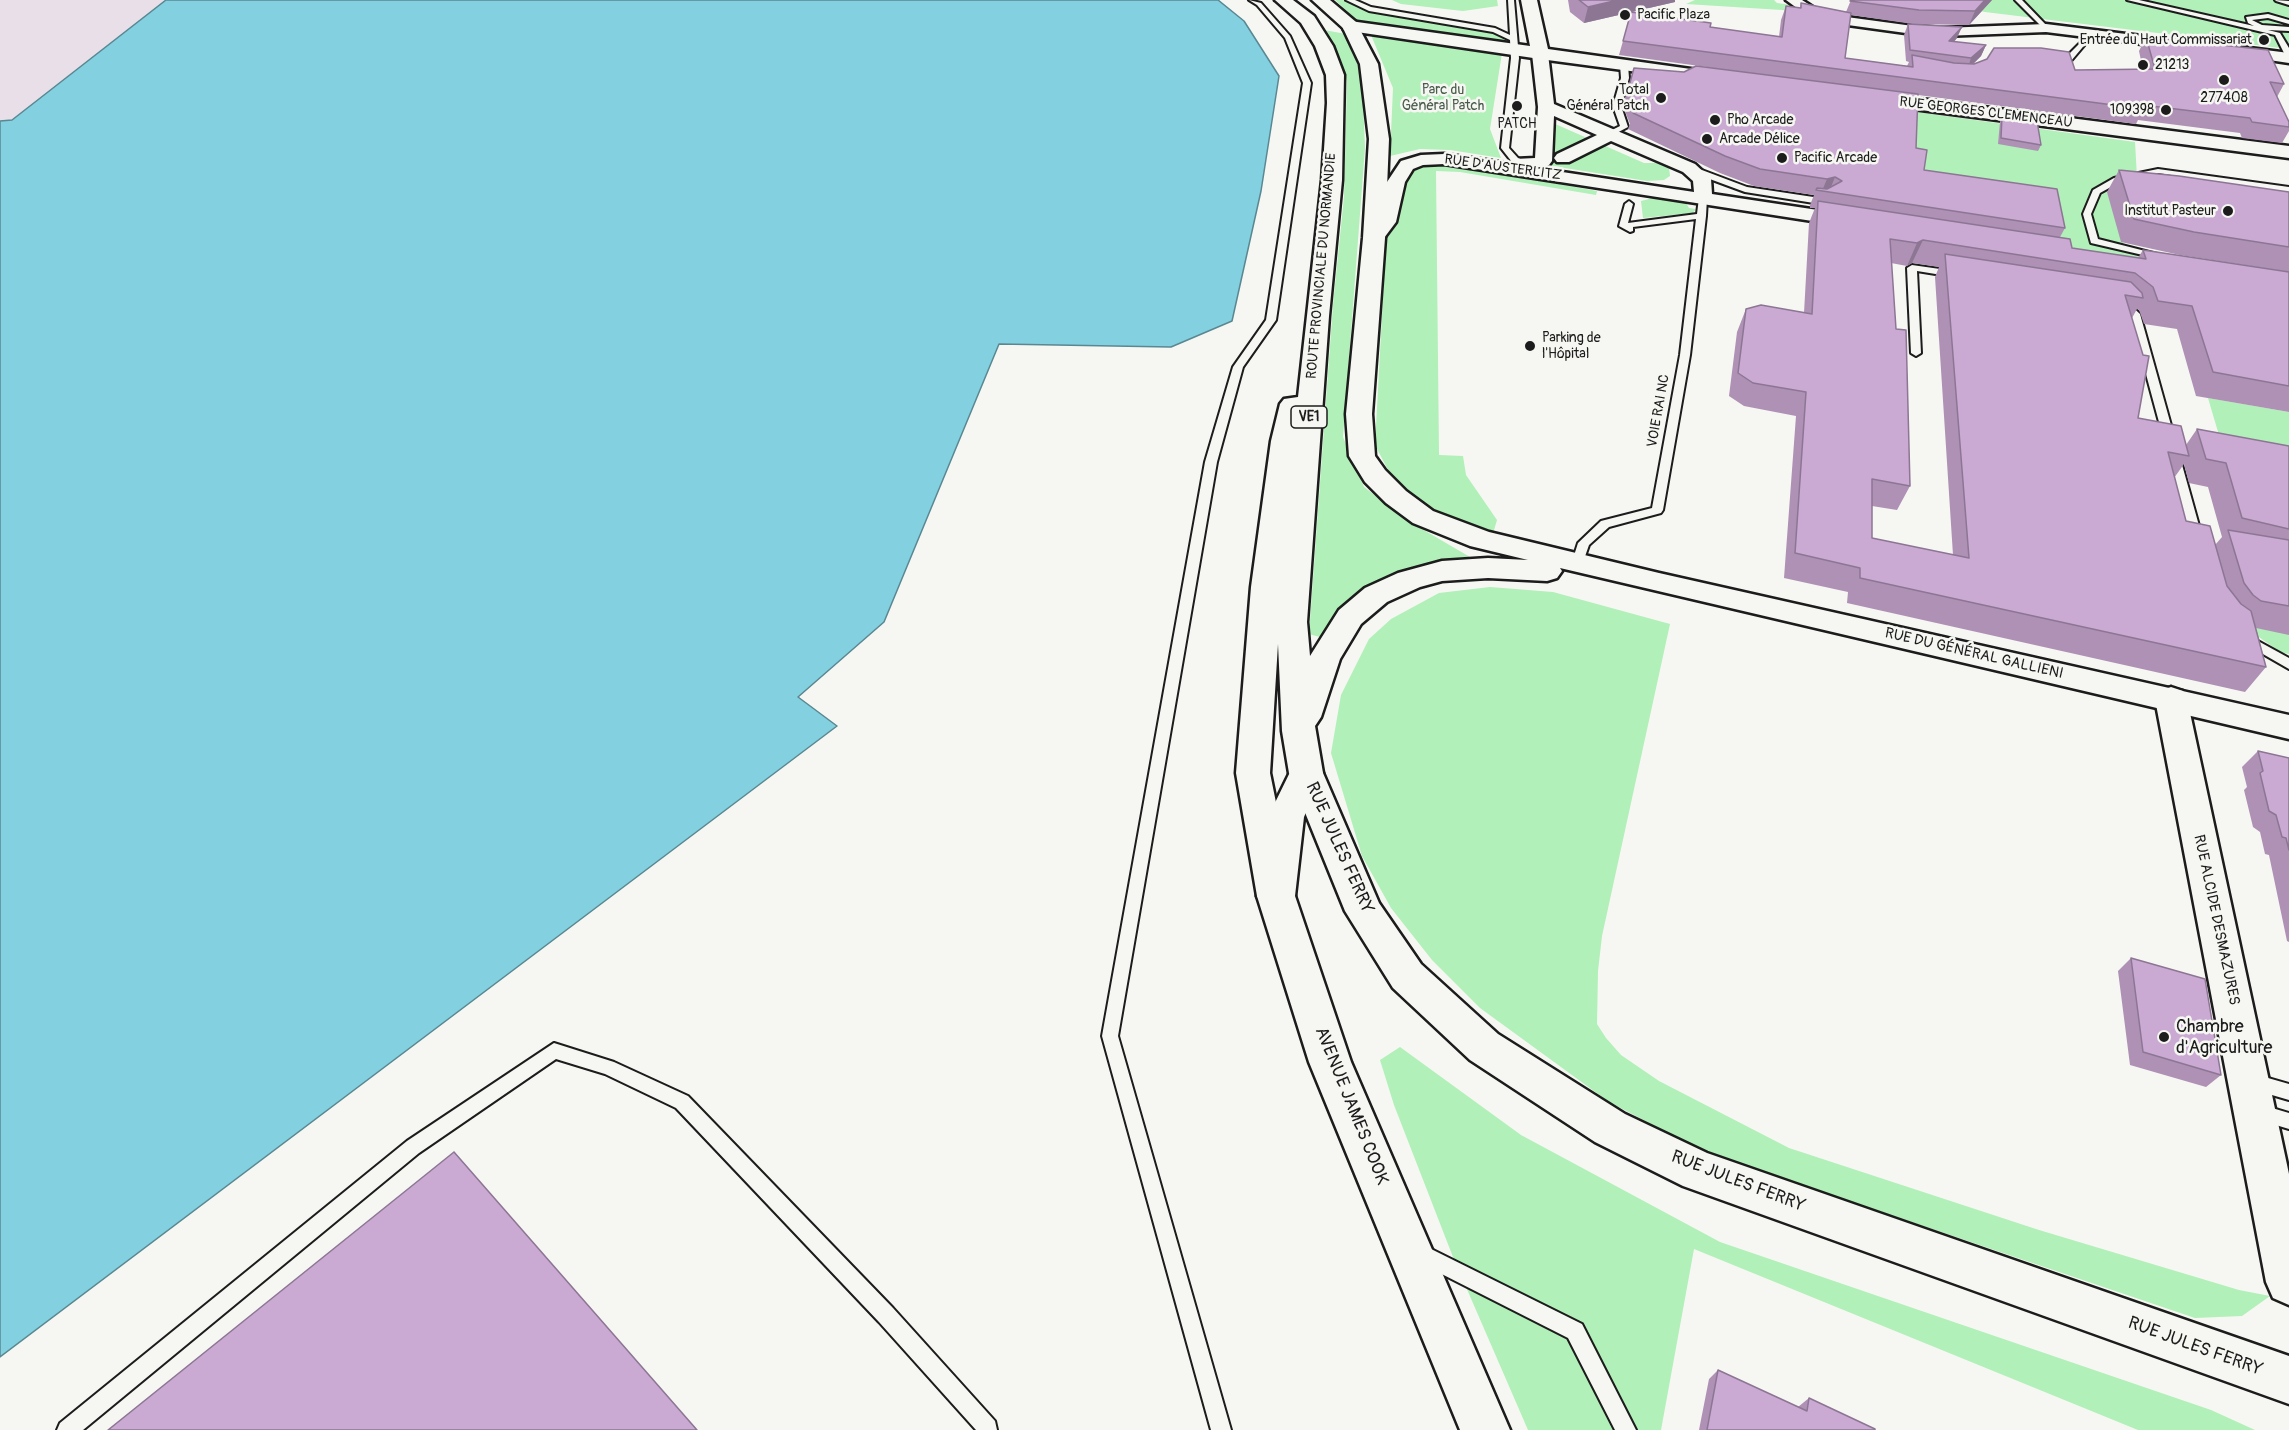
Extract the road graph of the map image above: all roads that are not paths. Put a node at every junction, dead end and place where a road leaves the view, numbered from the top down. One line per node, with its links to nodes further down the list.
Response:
1 (1252, 0): 70 (lane)
2 (1282, 0): 52 (main road, ROUTE PROVINCIALE DU NORMANDIE / VE1)
3 (1302, 0): 15 (main road)
4 (1320, 0): 15 (main road)
5 (1349, 0): 22 (lane)
6 (1511, 0): 22 (lane)
7 (1521, 0): 22 (main road)
8 (1529, 0): 22 (main road)
9 (1793, 0): 16 (street)
10 (2018, 0): 16 (lane)
11 (2130, 0): 18 (lane)
12 (2278, 0): 13 (lane)
13 (2289, 3)
14 (2289, 22): 18 (lane)
15 (1352, 28): 22 (main road); 47 (main road)
16 (2046, 28): 19 (street)
17 (2289, 29): 18 (lane)
18 (2277, 32): 20 (lane); 24 (lane)
19 (2091, 34): 21 (street); 25 (lane)
20 (2289, 35)
21 (2193, 46)
22 (1522, 49): 26 (main road); 28 (street); 30 (street); 37 (lane)
23 (2214, 49): 24 (street)
24 (2289, 56)
25 (2042, 60)
26 (1628, 74): 27 (main road); 32 (lane)
27 (1718, 78)
28 (1528, 91)
29 (1859, 97): 33 (main road, RUE GEORGES CLEMENCEAU)
30 (1546, 107): 32 (street); 34 (street)
31 (1528, 131): 34 (street)
32 (1611, 135): 35 (street); 38 (street)
33 (2289, 152)
34 (1544, 154): 35 (street); 37 (street, RUE D'AUSTERLITZ)
35 (1563, 158): 36 (street)
36 (1598, 163)
37 (1526, 165): 39 (lane); 47 (street, RUE D'AUSTERLITZ)
38 (1689, 168): 42 (lane); 43 (street)
39 (1551, 174): 40 (street, RUE D'AUSTERLITZ); 47 (street, RUE D'AUSTERLITZ)
40 (1631, 187): 43 (street, RUE D'AUSTERLITZ); 45 (lane)
41 (2289, 190): 49 (lane)
42 (1829, 199)
43 (1703, 207): 44 (street, RUE D'AUSTERLITZ); 45 (lane); 55 (lane, VOIE RAI NC)
44 (1875, 225)
45 (1623, 226): 46 (lane)
46 (1641, 232)
47 (1374, 238): 55 (main road, RUE DU GÉNÉRAL GALLIENI)
48 (2088, 258): 49 (street)
49 (2170, 264)
50 (1970, 277): 53 (lane)
51 (2109, 299): 54 (lane)
52 (1317, 316): 61 (main road, ROUTE PROVINCIALE DU NORMANDIE / VE1); 63 (main road)
53 (1916, 353)
54 (2203, 547)
55 (1578, 562): 56 (main road, RUE DU GÉNÉRAL GALLIENI)
56 (1659, 583): 59 (main road, RUE DU GÉNÉRAL GALLIENI); 61 (main road, RUE DU GÉNÉRAL GALLIENI)
57 (2238, 632): 58 (lane)
58 (2289, 664)
59 (2170, 699): 60 (main road, RUE DU GÉNÉRAL GALLIENI); 64 (main road, RUE ALCIDE DESMAZURES)
60 (2289, 727)
61 (1299, 731): 62 (main road, RUE DU GÉNÉRAL GALLIENI)
62 (1306, 773): 63 (main road, AVENUE JAMES COOK); 67 (main road, RUE JULES FERRY)
63 (1276, 896): 65 (main road, AVENUE JAMES COOK)
64 (2270, 1102): 66 (main road, RUE ALCIDE DESMAZURES)
65 (1409, 1246): 71 (main road, AVENUE JAMES COOK); 72 (lane)
66 (2289, 1282)
67 (2289, 1380)
68 (988, 1429): 69 (lane)
69 (68, 1430)
70 (1221, 1430)
71 (1485, 1430)
72 (1626, 1430)

